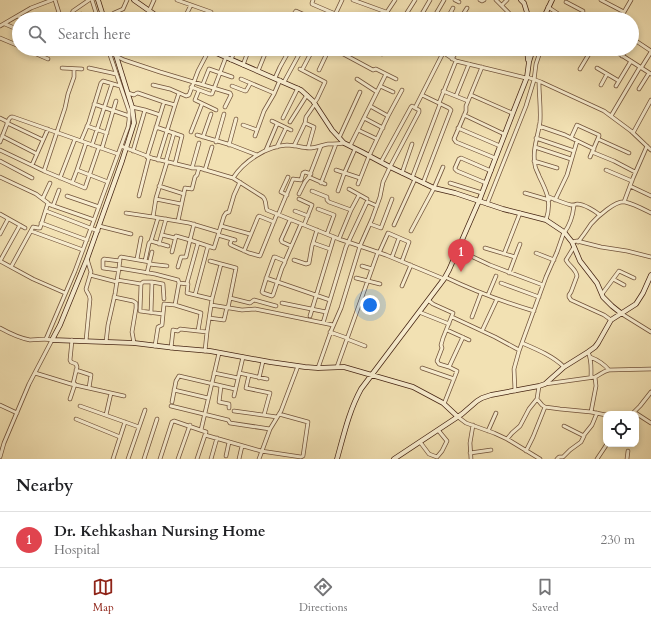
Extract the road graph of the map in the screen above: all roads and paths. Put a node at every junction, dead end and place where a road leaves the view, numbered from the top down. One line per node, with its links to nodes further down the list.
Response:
1 (54, 0): 34 (street); 35 (street)
2 (89, 0): 36 (street)
3 (92, 0): 37 (street)
4 (98, 0): 38 (street)
5 (127, 0): 39 (street)
6 (134, 0): 33 (street)
7 (154, 0): 33 (street)
8 (177, 0): 28 (street)
9 (313, 0): 42 (street)
10 (342, 0): 43 (street)
11 (355, 0): 44 (street)
12 (395, 0): 44 (street)
13 (415, 0): 45 (street)
14 (430, 0): 46 (street)
15 (444, 0): 47 (street)
16 (455, 0): 25 (street)
17 (480, 0): 18 (street)
18 (484, 0)
19 (496, 0): 29 (street)
20 (507, 0): 29 (street)
21 (521, 0): 51 (street)
22 (552, 0): 30 (street)
23 (601, 0): 27 (street)
24 (631, 0): 55 (street)
25 (459, 2)
26 (566, 2): 54 (street)
27 (608, 2): 55 (street)
28 (191, 5): 40 (street); 41 (street)
29 (502, 5): 50 (street)
30 (548, 7): 52 (street); 53 (street)
31 (453, 8): 48 (street)
32 (467, 8): 49 (street)
33 (149, 11)
34 (24, 12)
35 (58, 12)
36 (73, 12)
37 (96, 12)
38 (102, 12)
39 (116, 12)
40 (188, 12)
41 (211, 12)
42 (331, 12)
43 (337, 12)
44 (387, 12)
45 (407, 12)
46 (423, 12)
47 (437, 12)
48 (451, 12)
49 (464, 12)
50 (507, 12)
51 (526, 12)
52 (546, 12)
53 (556, 12)
54 (583, 12)
55 (624, 12)
56 (12, 20): 57 (street)
57 (5, 24): 58 (street); 59 (street)
58 (0, 26)
59 (12, 27)
60 (0, 38): 61 (street)
61 (12, 43)
62 (639, 43): 63 (street)
63 (651, 52): 97 (street)
64 (41, 56): 85 (street)
65 (110, 56): 105 (street)
66 (116, 56): 116 (street); 137 (street)
67 (205, 56): 116 (street)
68 (232, 56): 87 (street)
69 (246, 56): 92 (street)
70 (264, 56): 102 (street)
71 (286, 56): 113 (street)
72 (297, 56): 113 (street)
73 (309, 56): 148 (street)
74 (326, 56): 101 (street)
75 (348, 56): 106 (street)
76 (439, 56): 141 (street)
77 (449, 56): 86 (street)
78 (454, 56): 86 (street)
79 (528, 56): 89 (street)
80 (530, 56): 89 (street)
81 (539, 56): 114 (street)
82 (588, 56): 100 (street)
83 (622, 56): 90 (street)
84 (226, 57): 87 (street); 103 (street)
85 (48, 59)
86 (452, 59): 88 (street)
87 (231, 60): 92 (street)
88 (456, 61): 91 (street); 133 (street)
89 (528, 62): 109 (street)
90 (631, 62): 97 (street); 115 (street)
91 (468, 64): 93 (street); 143 (street)
92 (243, 65): 102 (street)
93 (482, 67): 109 (street); 142 (street)
94 (62, 68): 98 (street)
95 (89, 68): 105 (street)
96 (597, 68): 107 (street)
97 (641, 68): 104 (street); 168 (street)
98 (74, 69): 99 (street); 191 (street)
99 (82, 69)
100 (580, 69)
101 (319, 70)
102 (258, 71): 113 (street)
103 (220, 72): 108 (street); 119 (street); 128 (street)
104 (650, 73): 130 (street)
105 (116, 74): 123 (street)
106 (386, 74): 112 (street); 125 (street)
107 (607, 74): 115 (street); 122 (street)
108 (232, 77)
109 (527, 78): 114 (street); 161 (street)
110 (241, 79): 120 (street)
111 (357, 79): 135 (street)
112 (396, 79)
113 (279, 80): 129 (street); 139 (street)
114 (534, 80): 117 (street); 315 (street)
115 (619, 81): 126 (street)
116 (194, 82): 119 (street); 127 (street)
117 (539, 82): 168 (street); 180 (street)
118 (112, 84): 123 (street); 150 (street); 154 (street)
119 (203, 84): 128 (street)
120 (250, 84): 124 (street); 139 (street)
121 (153, 85): 138 (street)
122 (600, 85)
123 (120, 86): 166 (street)
124 (232, 86)
125 (380, 86): 135 (street); 136 (street)
126 (616, 86)
127 (192, 87): 131 (street); 138 (street)
128 (215, 88): 131 (street); 156 (street)
129 (298, 88): 140 (street); 170 (street)
130 (640, 89)
131 (199, 90): 151 (street)
132 (402, 90): 167 (street)
133 (444, 91): 143 (street); 149 (street)
134 (360, 92): 202 (street)
135 (377, 92): 153 (street)
136 (393, 92)
137 (128, 93): 147 (street); 155 (street)
138 (178, 93): 152 (street)
139 (274, 93): 187 (street)
140 (307, 95): 148 (street); 174 (street)
141 (422, 95): 149 (street); 157 (street)
142 (471, 95): 146 (street); 161 (street)
143 (456, 96): 146 (street)
144 (651, 100): 195 (street)
145 (116, 101): 158 (street)
146 (468, 101): 165 (street)
147 (164, 102): 152 (street); 164 (street)
148 (314, 103): 176 (street); 202 (street)
149 (439, 103): 275 (street); 283 (street)
150 (94, 104): 154 (street); 179 (street)
151 (202, 104): 160 (street); 192 (street)
152 (175, 105): 190 (street)
153 (370, 106): 167 (street); 171 (street)
154 (104, 107): 158 (street); 186 (street)
155 (132, 107): 159 (street); 225 (street)
156 (225, 107)
157 (415, 108): 250 (street); 253 (street)
158 (114, 110): 166 (street); 193 (street)
159 (145, 110): 164 (street); 235 (street)
160 (216, 110)
161 (512, 113): 196 (street)
162 (211, 114): 200 (street)
163 (224, 114): 211 (street)
164 (160, 115): 181 (street)
165 (464, 115): 184 (street); 196 (street)
166 (129, 116): 225 (street)
167 (388, 116): 183 (street)
168 (610, 116): 195 (street)
169 (0, 118): 175 (street)
170 (283, 118)
171 (364, 118): 183 (street); 189 (street)
172 (236, 119): 218 (street)
173 (272, 121): 177 (street)
174 (290, 122)
175 (8, 123): 185 (street); 198 (street); 207 (street)
176 (305, 123): 220 (street); 229 (street)
177 (278, 124): 182 (street); 232 (street)
178 (243, 125): 187 (street)
179 (87, 126): 186 (street); 208 (street)
180 (539, 126): 203 (street); 204 (street)
181 (156, 127): 190 (street); 242 (street)
182 (286, 128): 188 (street); 219 (street)
183 (383, 128): 206 (street)
184 (458, 128): 223 (street); 244 (street)
185 (48, 129): 191 (street); 207 (street)
186 (96, 130): 193 (street); 217 (street)
187 (257, 130): 199 (street)
188 (291, 130)
189 (358, 130): 206 (street); 222 (street)
190 (166, 131): 194 (street); 246 (street)
191 (57, 132): 201 (street); 262 (street)
192 (191, 132)
193 (106, 133): 227 (street)
194 (174, 133): 248 (street); 251 (street)
195 (633, 133): 224 (street)
196 (504, 134): 223 (street)
197 (197, 135): 200 (street)
198 (2, 136): 210 (street); 238 (street)
199 (255, 136)
200 (203, 137): 211 (street)
201 (75, 138): 208 (street); 272 (street)
202 (339, 138): 213 (street)
203 (536, 138): 226 (street); 236 (street)
204 (571, 138): 205 (street); 209 (street)
205 (598, 138): 233 (street); 237 (street)
206 (377, 139): 241 (street)
207 (43, 140): 238 (street)
208 (81, 141): 212 (street)
209 (577, 141): 233 (street); 236 (street)
210 (0, 142)
211 (216, 142): 218 (street)
212 (86, 143): 217 (street); 258 (street)
213 (344, 143): 215 (street); 222 (street)
214 (199, 144): 255 (street)
215 (336, 144): 221 (street); 282 (street)
216 (412, 144): 266 (street)
217 (92, 145): 227 (street)
218 (229, 145): 240 (street)
219 (277, 146): 220 (street); 232 (street)
220 (294, 146): 229 (street)
221 (321, 146): 229 (street); 269 (street)
222 (350, 146): 230 (street)
223 (500, 146): 244 (street)
224 (647, 146): 234 (street); 264 (street)
225 (123, 147): 235 (street); 239 (street); 348 (street)
226 (535, 147): 245 (street); 249 (street)
227 (101, 148): 239 (street); 267 (street)
228 (212, 148): 259 (street)
229 (308, 148)
230 (355, 149): 241 (street); 265 (street)
231 (0, 150): 252 (street)
232 (266, 150): 240 (street)
233 (593, 150): 243 (street); 264 (street)
234 (651, 150)
235 (133, 151): 242 (street)
236 (574, 151): 245 (street)
237 (629, 153)
238 (37, 154): 252 (street)
239 (118, 154): 278 (street)
240 (257, 155): 273 (street)
241 (369, 156): 250 (street); 274 (street)
242 (148, 157): 246 (street); 302 (street)
243 (590, 157)
244 (495, 158): 263 (street)
245 (571, 159): 310 (street)
246 (158, 160): 248 (street)
247 (0, 161): 271 (street)
248 (166, 161): 251 (street); 288 (street)
249 (534, 161): 257 (street); 306 (street)
250 (381, 162): 253 (street)
251 (175, 164): 255 (street)
252 (32, 165): 262 (street)
253 (390, 167): 266 (street); 318 (street)
254 (443, 167): 290 (street)
255 (192, 168): 256 (street)
256 (199, 168): 259 (street); 296 (street)
257 (557, 168)
258 (77, 170): 267 (street); 281 (street)
259 (205, 170): 273 (street)
260 (336, 170): 265 (street)
261 (606, 170): 276 (street)
262 (44, 171): 272 (street)
263 (491, 171): 285 (street); 285 (street)
264 (636, 172): 276 (street)
265 (344, 173): 274 (street); 294 (street)
266 (402, 173): 275 (street)
267 (90, 175): 278 (street); 281 (street)
268 (288, 176): 299 (street)
269 (310, 176): 282 (street); 297 (street); 299 (street)
270 (1, 177): 280 (street); 304 (street)
271 (32, 178)
272 (60, 178): 281 (street)
273 (233, 178): 279 (street)
274 (360, 178): 287 (street)
275 (414, 179): 283 (street); 345 (street)
276 (632, 181): 289 (street)
277 (50, 182): 304 (street)
278 (108, 182): 319 (street)
279 (240, 182): 328 (street); 346 (street)
280 (0, 183)
281 (72, 183)
282 (321, 183): 286 (street)
283 (423, 183): 290 (street)
284 (450, 183): 295 (street)
285 (486, 183): 295 (street)
286 (325, 184)
287 (358, 184)
288 (159, 186): 296 (street); 305 (street)
289 (630, 186): 303 (street); 312 (street)
290 (434, 188): 311 (street); 351 (street)
291 (349, 189): 300 (street)
292 (59, 190): 317 (street)
293 (312, 191): 321 (street)
294 (338, 191)
295 (482, 193): 311 (street)
296 (184, 194): 314 (street)
297 (299, 194)
298 (525, 194): 306 (street)
299 (287, 195): 328 (street)
300 (359, 195): 308 (street); 321 (street)
301 (67, 196): 319 (street)
302 (139, 196)
303 (651, 196)
304 (42, 198): 313 (street)
305 (156, 198): 314 (street); 331 (street)
306 (549, 198): 310 (street); 337 (street)
307 (298, 199): 330 (street)
308 (367, 199)
309 (392, 199): 343 (street)
310 (555, 200): 316 (street)
311 (479, 201): 315 (street); 382 (street)
312 (624, 202): 326 (street); 329 (street)
313 (48, 204): 317 (street); 322 (street)
314 (181, 204): 338 (street)
315 (488, 204): 325 (street)
316 (574, 205): 329 (street); 353 (street)
317 (53, 206): 335 (street)
318 (377, 206): 343 (street); 367 (street)
319 (99, 207): 335 (street)
320 (318, 209): 357 (street)
321 (351, 210): 363 (street)
322 (46, 211): 340 (street); 348 (street)
323 (294, 211): 330 (street)
324 (126, 213): 331 (street)
325 (520, 213): 337 (street); 388 (street)
326 (651, 213)
327 (0, 214): 333 (street)
328 (278, 214): 336 (street); 339 (street)
329 (600, 215): 369 (street)
330 (308, 216): 342 (street)
331 (152, 217): 332 (street)
332 (158, 218): 334 (street); 366 (street)
333 (8, 219): 344 (street); 354 (street)
334 (166, 219): 338 (street); 358 (street)
335 (94, 220): 348 (street)
336 (290, 220): 342 (street); 376 (street)
337 (546, 220): 353 (street)
338 (178, 221): 341 (street)
339 (274, 222): 356 (street); 383 (street)
340 (41, 223): 350 (street); 364 (street)
341 (194, 224): 352 (street); 365 (street)
342 (302, 224): 349 (street); 376 (street)
343 (370, 224): 377 (street)
344 (20, 225): 347 (street); 398 (street)
345 (394, 225)
346 (221, 226): 352 (street); 356 (street)
347 (25, 228)
348 (95, 229): 355 (street); 364 (street); 394 (street)
349 (317, 230): 357 (street); 371 (street)
350 (31, 231): 381 (street); 409 (street)
351 (411, 231)
352 (218, 233): 375 (street); 383 (street)
353 (564, 233): 368 (street); 397 (street)
354 (0, 234)
355 (131, 234)
356 (250, 234): 383 (street)
357 (327, 234): 359 (street)
358 (162, 235): 361 (street); 372 (street)
359 (334, 237): 363 (street); 380 (street)
360 (141, 238): 393 (street)
361 (175, 238): 365 (street); 385 (street)
362 (399, 238): 386 (street); 390 (street); 402 (street)
363 (339, 239): 367 (street)
364 (87, 240): 381 (street)
365 (190, 240): 370 (street); 392 (street)
366 (151, 241): 372 (street); 400 (street)
367 (348, 242): 377 (street); 447 (street)
368 (572, 242): 369 (street); 378 (street)
369 (578, 242): 391 (street)
370 (198, 243): 375 (street); 395 (street)
371 (313, 243): 380 (street); 396 (street)
372 (159, 244): 374 (street)
373 (520, 244): 389 (street)
374 (168, 246)
375 (208, 246): 438 (street)
376 (291, 246): 401 (street)
377 (360, 246): 386 (street); 470 (street)
378 (574, 247): 437 (street); 467 (street)
379 (485, 248): 388 (street)
380 (330, 249): 439 (street)
381 (83, 250): 435 (street)
382 (458, 250): 413 (street); 420 (street)
383 (244, 251)
384 (152, 252): 404 (street)
385 (172, 252)
386 (379, 253): 390 (street); 412 (street)
387 (536, 253): 397 (street)
388 (504, 254): 389 (street)
389 (515, 256): 413 (street)
390 (392, 257): 402 (street)
391 (651, 257)
392 (186, 258): 395 (street); 410 (street)
393 (137, 259): 399 (street); 400 (street)
394 (87, 260): 415 (street); 479 (street)
395 (193, 260): 428 (street)
396 (294, 260)
397 (554, 260): 432 (street)
398 (0, 261): 409 (street)
399 (120, 261): 411 (street); 411 (street)
400 (145, 261): 404 (street)
401 (285, 261): 418 (street); 427 (street)
402 (402, 261): 406 (street)
403 (210, 262): 405 (street)
404 (150, 263): 407 (street); 414 (street)
405 (221, 264): 443 (street); 445 (street)
406 (411, 265): 420 (street); 434 (street)
407 (167, 266)
408 (362, 266): 412 (street)
409 (11, 267): 435 (street)
410 (178, 267)
411 (118, 269): 414 (street); 423 (street)
412 (372, 269): 424 (street)
413 (509, 272): 432 (street)
414 (147, 273): 426 (street)
415 (90, 275): 423 (street); 483 (street)
416 (651, 275): 462 (street)
417 (496, 276): 440 (street)
418 (266, 278): 427 (street); 427 (street)
419 (356, 278): 424 (street)
420 (445, 278): 436 (street); 448 (street)
421 (634, 278): 422 (street)
422 (613, 279): 433 (street); 437 (street)
423 (117, 281): 430 (street); 441 (street)
424 (367, 281): 431 (street); 480 (street)
425 (152, 282): 430 (street); 444 (street); 460 (street)
426 (179, 282): 428 (street); 450 (street)
427 (277, 282): 439 (street)
428 (187, 283): 438 (street)
429 (501, 283): 442 (street)
430 (142, 284): 456 (street)
431 (380, 284)
432 (543, 285): 442 (street)
433 (624, 285)
434 (402, 286)
435 (65, 292): 479 (street)
436 (481, 293): 440 (street); 465 (street)
437 (602, 294): 462 (street)
438 (195, 295): 445 (street)
439 (316, 295): 447 (street); 454 (street)
440 (488, 295): 446 (street)
441 (114, 297): 455 (street); 484 (street)
442 (539, 297): 457 (street)
443 (230, 298): 452 (street); 453 (street)
444 (164, 299)
445 (212, 299): 451 (street)
446 (497, 299): 457 (street); 474 (street)
447 (330, 300): 458 (street)
448 (428, 300): 459 (street); 464 (street)
449 (282, 303): 454 (street)
450 (175, 305): 461 (street); 473 (street)
451 (211, 305): 453 (street); 466 (street)
452 (276, 306)
453 (228, 307): 466 (street); 468 (street)
454 (312, 310): 458 (street); 463 (street)
455 (135, 311): 456 (street); 485 (street)
456 (140, 311): 460 (street)
457 (534, 311): 486 (street)
458 (326, 312): 468 (street)
459 (419, 312): 469 (street); 508 (street)
460 (151, 313): 461 (street)
461 (163, 314): 487 (street)
462 (622, 314): 467 (street); 477 (street)
463 (310, 316)
464 (452, 317): 469 (street); 474 (street)
465 (472, 317)
466 (209, 318): 475 (street)
467 (611, 320): 493 (street)
468 (323, 323): 470 (street)
469 (449, 324): 472 (street)
470 (333, 325): 476 (street)
471 (0, 328): 479 (street)
472 (447, 330): 478 (street); 497 (street)
473 (198, 331): 475 (street); 489 (street)
474 (482, 331): 490 (street)
475 (207, 332): 491 (street)
476 (330, 332): 480 (street); 500 (street)
477 (651, 332)
478 (463, 337): 482 (street); 497 (street)
479 (49, 339): 481 (street); 505 (street)
480 (347, 339): 488 (street); 498 (street)
481 (72, 340): 483 (street); 502 (street)
482 (469, 340)
483 (86, 341): 484 (street)
484 (106, 342): 485 (street)
485 (134, 343): 487 (street)
486 (522, 343): 490 (street); 499 (street)
487 (155, 346): 489 (street)
488 (365, 346)
489 (171, 348): 491 (street)
490 (519, 350): 523 (street)
491 (205, 351): 492 (street)
492 (220, 353): 494 (street); 506 (street)
493 (589, 354): 499 (street); 503 (street); 510 (street)
494 (243, 357): 495 (street); 507 (street)
495 (263, 361): 496 (street); 512 (street)
496 (298, 366): 500 (street); 549 (street)
497 (449, 366): 514 (street)
498 (337, 367): 500 (street); 508 (street)
499 (564, 367): 517 (street)
500 (318, 368)
501 (422, 368): 514 (street)
502 (76, 370): 515 (street); 520 (street)
503 (609, 370): 504 (street); 510 (street)
504 (651, 370)
505 (35, 373): 515 (street); 542 (street)
506 (214, 373): 511 (street); 516 (street)
507 (239, 373): 509 (street); 511 (street)
508 (372, 375): 532 (street); 590 (street)
509 (249, 376): 512 (street); 548 (street)
510 (593, 377): 517 (street); 541 (street)
511 (238, 378): 521 (street)
512 (259, 378): 513 (street)
513 (268, 379)
514 (454, 379): 532 (street)
515 (74, 384): 520 (street); 529 (street)
516 (212, 384): 518 (street); 522 (street); 528 (street)
517 (545, 384): 519 (street)
518 (221, 386): 521 (street); 537 (street)
519 (539, 386): 523 (street); 530 (street)
520 (89, 388): 525 (street)
521 (235, 389): 527 (street)
522 (174, 390): 528 (street); 531 (street)
523 (515, 391): 551 (street)
524 (651, 392): 540 (street)
525 (111, 393): 526 (street); 547 (street)
526 (124, 396)
527 (234, 396)
528 (208, 398): 545 (street)
529 (70, 399)
530 (537, 399): 536 (street); 568 (street)
531 (172, 402)
532 (444, 404): 551 (street)
533 (0, 405): 542 (street)
534 (80, 406): 547 (street)
535 (171, 406): 545 (street)
536 (544, 407): 541 (street); 575 (street)
537 (229, 408)
538 (145, 410): 559 (street)
539 (234, 411): 548 (street)
540 (635, 411)
541 (591, 412): 544 (street)
542 (17, 413): 579 (street)
543 (496, 413): 563 (street)
544 (597, 413): 546 (street); 565 (street)
545 (204, 414): 560 (street); 561 (street)
546 (603, 414)
547 (106, 415): 554 (street)
548 (264, 415): 549 (street)
549 (278, 416): 560 (street); 580 (street)
550 (639, 416): 555 (street)
551 (458, 417): 557 (street); 562 (street)
552 (76, 419): 566 (street)
553 (157, 419): 583 (street)
554 (125, 422): 559 (street); 566 (street)
555 (651, 423)
556 (190, 425): 561 (street); 584 (street); 585 (street)
557 (473, 425): 563 (street); 577 (street)
558 (564, 426): 565 (street)
559 (139, 427): 582 (street)
560 (270, 429): 574 (street)
561 (201, 430): 564 (street)
562 (438, 430): 570 (street); 570 (street)
563 (488, 430): 568 (street)
564 (205, 435): 567 (street); 586 (street)
565 (584, 435): 594 (street)
566 (120, 437): 581 (street)
567 (217, 438): 569 (street); 587 (street)
568 (507, 439): 575 (street)
569 (230, 442): 571 (street); 578 (street)
570 (420, 442): 591 (street)
571 (242, 446): 574 (street); 588 (street)
572 (606, 447): 595 (street)
573 (491, 450): 577 (street)
574 (261, 451): 580 (street); 589 (street)
575 (526, 451): 593 (street)
576 (628, 451): 596 (street)
577 (470, 453): 592 (street)
578 (226, 456)
579 (0, 457)
580 (293, 457)
581 (113, 459)
582 (128, 459)
583 (144, 459)
584 (160, 459)
585 (178, 459)
586 (197, 459)
587 (211, 459)
588 (239, 459)
589 (258, 459)
590 (337, 459)
591 (394, 459)
592 (471, 459)
593 (540, 459)
594 (558, 459)
595 (597, 459)
596 (627, 459)

